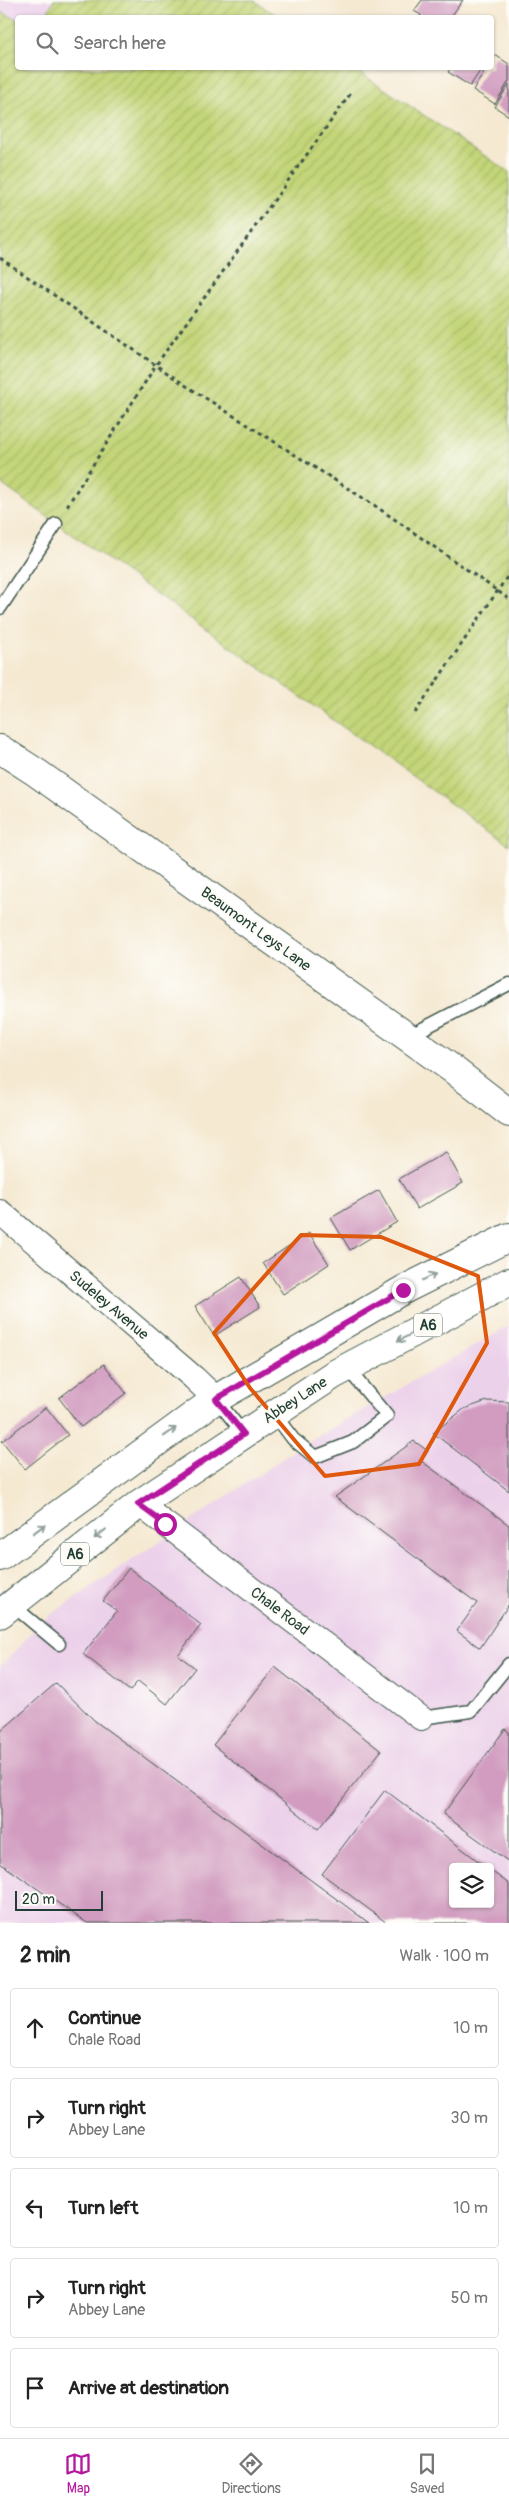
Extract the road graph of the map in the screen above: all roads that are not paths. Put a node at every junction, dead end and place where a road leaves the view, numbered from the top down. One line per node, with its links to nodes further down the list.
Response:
1 (56, 524): 2 (lane)
2 (0, 608)
3 (0, 749): 5 (main road, Beaumont Leys Lane)
4 (509, 984): 5 (lane)
5 (407, 1037): 6 (main road, Beaumont Leys Lane)
6 (509, 1113)
7 (0, 1212): 11 (street, Sudeley Avenue)
8 (509, 1237): 11 (main road, one-way to 8)
9 (509, 1282): 10 (main road, Abbey Lane / A6, one-way to 10)
10 (347, 1368): 12 (main road, Abbey Lane / A6); 12 (lane)
11 (216, 1399): 13 (lane); 15 (main road, one-way to 11)
12 (274, 1414): 13 (main road, Abbey Lane / A6)
13 (244, 1434): 14 (main road, Abbey Lane / A6)
14 (138, 1504): 16 (main road, Abbey Lane / A6, one-way to 16); 19 (street, Chale Road)
15 (0, 1557)
16 (5, 1609): 17 (lane)
17 (58, 1644)
18 (509, 1664): 19 (lane)
19 (421, 1718)

